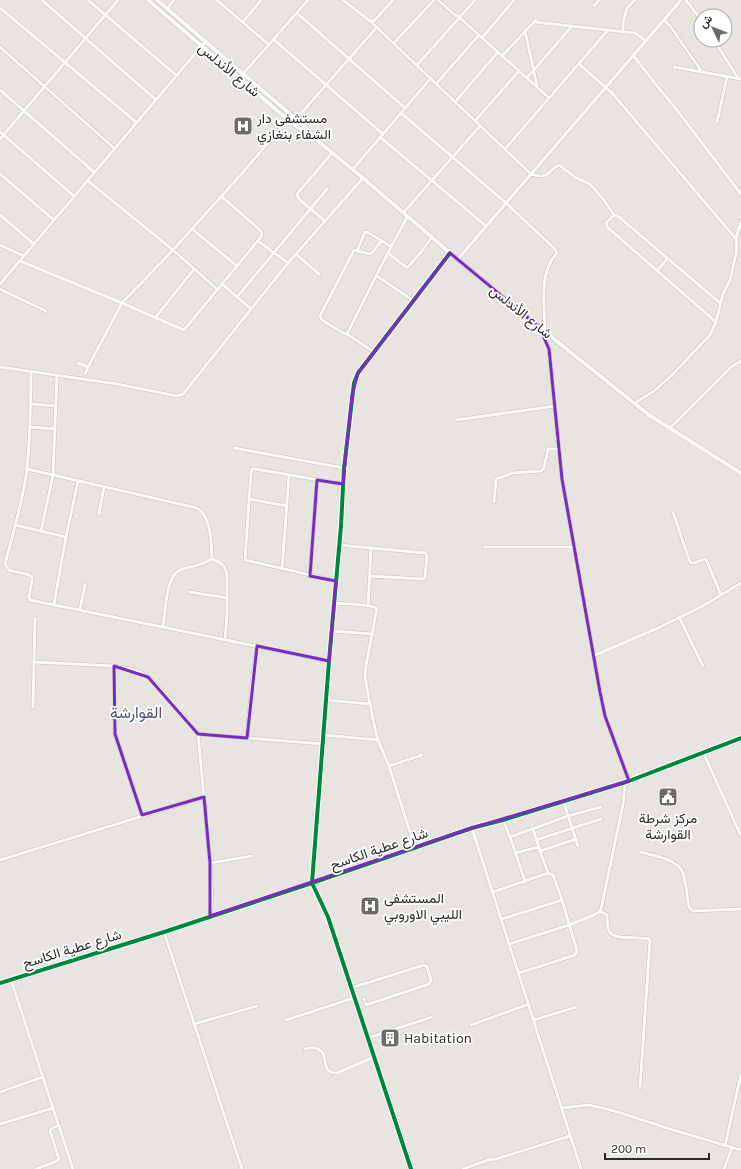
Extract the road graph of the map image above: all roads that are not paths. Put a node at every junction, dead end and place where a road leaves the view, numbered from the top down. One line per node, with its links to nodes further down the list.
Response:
1 (42, 0): 37 (street)
2 (88, 0): 26 (street)
3 (118, 0): 26 (street)
4 (148, 0): 44 (main road, شارع الأندلس)
5 (157, 0): 23 (main road, شارع الأندلس)
6 (174, 0): 23 (street)
7 (217, 0): 30 (street)
8 (260, 0): 30 (street)
9 (308, 0): 25 (street)
10 (343, 0): 20 (street)
11 (392, 0): 29 (street)
12 (434, 0): 42 (street)
13 (438, 0): 27 (street)
14 (475, 0): 27 (street)
15 (514, 0): 38 (street)
16 (599, 0): 21 (street)
17 (635, 0): 35 (street)
18 (681, 0): 28 (street)
19 (686, 0): 24 (street)
20 (348, 2): 29 (street)
21 (594, 6)
22 (0, 8): 51 (street)
23 (167, 9): 41 (main road, شارع الأندلس)
24 (693, 9)
25 (297, 13): 39 (street); 50 (street)
26 (105, 15): 37 (street); 59 (street)
27 (459, 17): 36 (street); 53 (street)
28 (664, 20): 40 (street); 57 (street)
29 (370, 21): 32 (street)
30 (242, 22): 43 (street)
31 (572, 26): 33 (street); 34 (street); 56 (street)
32 (377, 27): 42 (street); 50 (street)
33 (608, 30): 35 (street); 52 (street)
34 (525, 31): 49 (street); 56 (street)
35 (623, 32): 40 (street)
36 (479, 35): 38 (street); 64 (street)
37 (86, 38): 51 (street); 71 (street)
38 (482, 38): 47 (street)
39 (273, 39): 43 (street); 65 (street)
40 (646, 41): 48 (street)
41 (205, 42): 44 (street); 58 (main road, شارع الأندلس)
42 (394, 43): 53 (street)
43 (269, 45): 58 (street)
44 (201, 46): 59 (street); 77 (main road, شارع الأندلس)
45 (0, 47): 66 (street)
46 (719, 48): 63 (street)
47 (498, 52): 49 (street); 72 (street)
48 (633, 55): 68 (street); 101 (street)
49 (502, 56): 55 (street)
50 (349, 59): 65 (street); 73 (street)
51 (65, 62): 66 (street); 80 (street)
52 (578, 64): 68 (street); 70 (street)
53 (417, 65): 61 (street)
54 (674, 67): 57 (street)
55 (519, 70): 62 (street); 79 (street)
56 (533, 71): 62 (street); 67 (street)
57 (702, 72): 60 (street)
58 (243, 74): 76 (main road, شارع الأندلس)
59 (176, 76): 71 (street)
60 (727, 77): 63 (street); 81 (street)
61 (430, 78): 64 (street); 73 (street)
62 (527, 78): 67 (street)
63 (739, 79)
64 (436, 84): 72 (street)
65 (326, 85): 78 (street); 84 (street)
66 (44, 86): 74 (street); 89 (street)
67 (536, 86): 70 (street)
68 (606, 87): 96 (street); 116 (street)
69 (0, 90): 74 (street)
70 (549, 98): 90 (street)
71 (156, 99): 80 (street)
72 (455, 102): 79 (street)
73 (405, 108): 75 (street)
74 (24, 110): 85 (street); 94 (street)
75 (401, 113): 84 (street); 92 (street)
76 (290, 114): 77 (street); 78 (main road, شارع الأندلس)
77 (287, 119): 86 (main road, شارع الأندلس); 103 (street)
78 (296, 119): 86 (main road, شارع الأندلس)
79 (475, 121): 82 (street)
80 (136, 122): 89 (street)
81 (717, 122)
82 (480, 126): 90 (street); 92 (street)
83 (0, 132): 85 (street)
84 (383, 134): 87 (street)
85 (3, 135): 88 (street); 102 (street)
86 (313, 137): 91 (main road, شارع الأندلس)
87 (380, 138): 93 (street); 99 (street)
88 (0, 139)
89 (114, 148): 94 (street)
90 (505, 149): 96 (street)
91 (332, 153): 93 (main road, شارع الأندلس); 105 (street)
92 (452, 158): 99 (street); 104 (street)
93 (353, 169): 97 (main road, شارع الأندلس)
94 (94, 172): 98 (street)
95 (0, 174): 110 (street)
96 (531, 174): 104 (street); 108 (street)
97 (363, 178): 106 (main road, شارع الأندلس); 111 (street)
98 (87, 180): 102 (street); 122 (street)
99 (432, 181): 106 (street); 113 (street)
100 (327, 189): 105 (street)
101 (741, 194)
102 (74, 196): 110 (street)
103 (221, 196): 114 (street); 117 (street)
104 (506, 203): 113 (street); 151 (street)
105 (310, 209): 111 (street); 124 (street)
106 (404, 212): 109 (main road, شارع الأندلس)
107 (0, 215): 119 (street)
108 (614, 215): 130 (street); 135 (street)
109 (408, 216): 115 (main road, شارع الأندلس); 121 (street)
110 (54, 220): 119 (street)
111 (325, 221): 127 (street)
112 (741, 221): 116 (street)
113 (486, 226): 129 (street)
114 (192, 229): 122 (street); 133 (street)
115 (432, 237): 125 (street); 126 (main road, شارع الأندلس)
116 (736, 238): 145 (street)
117 (258, 241): 124 (street); 133 (street)
118 (382, 241): 121 (street); 123 (street); 123 (street)
119 (34, 244): 128 (street)
120 (0, 245): 128 (street)
121 (390, 247): 125 (street)
122 (172, 250): 134 (street); 144 (street)
123 (357, 251): 152 (street)
124 (274, 253): 132 (street); 142 (street)
125 (388, 253): 137 (street)
126 (450, 253): 129 (main road, شارع الأندلس); 143 (street)
127 (296, 254): 132 (street); 136 (street)
128 (24, 256): 131 (street)
129 (458, 259): 150 (main road, شارع الأندلس)
130 (667, 259): 135 (street); 145 (street)
131 (20, 261): 138 (street); 144 (street)
132 (288, 263): 146 (street)
133 (237, 266): 139 (street)
134 (194, 269): 141 (street); 148 (street)
135 (657, 271): 149 (street)
136 (319, 274)
137 (377, 276): 143 (street); 152 (street)
138 (1, 282)
139 (222, 284): 141 (street); 142 (street)
140 (0, 289): 147 (street)
141 (218, 290): 148 (street)
142 (237, 297): 146 (street)
143 (414, 301): 153 (street)
144 (122, 303): 148 (street); 157 (street)
145 (720, 304): 149 (street)
146 (251, 309): 160 (street)
147 (46, 311)
148 (155, 318)
149 (716, 322): 161 (street)
150 (539, 327): 151 (main road, شارع الأندلس); 164 (street)
151 (546, 332): 161 (main road, شارع الأندلس)
152 (347, 334): 153 (street)
153 (374, 352): 171 (street)
154 (740, 362): 167 (street)
155 (78, 363): 157 (street)
156 (0, 367): 158 (street)
157 (88, 367): 159 (street)
158 (31, 371): 160 (street); 162 (street)
159 (85, 374)
160 (57, 375): 163 (street)
161 (635, 403): 167 (main road, شارع الأندلس)
162 (30, 404): 163 (street); 166 (street)
163 (56, 406): 168 (street)
164 (555, 406): 165 (street); 170 (street)
165 (456, 420)
166 (29, 427): 168 (street); 172 (street)
167 (670, 428): 173 (main road, شارع الأندلس)
168 (55, 429): 174 (street)
169 (234, 448): 171 (street)
170 (559, 449): 181 (street); 190 (street)
171 (344, 468): 178 (street)
172 (27, 469): 174 (street); 185 (street)
173 (741, 473)
174 (52, 475): 177 (street); 186 (street)
175 (289, 475): 176 (street); 180 (street); 182 (street)
176 (316, 480): 178 (street); 194 (street)
177 (78, 481): 179 (street); 187 (street)
178 (343, 484): 188 (street)
179 (104, 487): 184 (street); 192 (street)
180 (249, 499): 182 (street); 193 (street)
181 (494, 502)
182 (287, 506): 193 (street)
183 (673, 512): 200 (street)
184 (99, 514)
185 (15, 525): 186 (street); 203 (street)
186 (41, 532): 187 (street)
187 (66, 537): 203 (street)
188 (339, 545): 191 (street); 196 (street)
189 (484, 547): 190 (street)
190 (574, 547): 213 (street)
191 (371, 549): 195 (street); 195 (street)
192 (212, 559): 201 (street); 208 (street)
193 (282, 569): 194 (street)
194 (310, 576): 196 (street)
195 (370, 576): 204 (street)
196 (336, 581): 202 (street)
197 (741, 583): 200 (street)
198 (85, 585): 205 (street)
199 (190, 592): 201 (street)
200 (721, 595): 206 (street)
201 (227, 598): 211 (street)
202 (334, 603): 204 (street); 209 (street)
203 (54, 604): 205 (street)
204 (368, 606): 210 (street)
205 (80, 609): 208 (street)
206 (679, 617): 213 (street); 217 (street)
207 (35, 618): 215 (street)
208 (163, 626): 211 (street)
209 (332, 631): 210 (street); 214 (street)
210 (372, 634): 219 (street)
211 (225, 639): 212 (street)
212 (258, 646): 214 (street); 223 (street)
213 (593, 656): 230 (street)
214 (329, 661): 218 (street)
215 (34, 662): 216 (street); 220 (street)
216 (114, 666): 221 (street); 234 (street)
217 (703, 666)
218 (326, 700): 219 (street); 222 (street)
219 (370, 704): 225 (street)
220 (33, 707)
221 (198, 734): 223 (street); 231 (street)
222 (324, 735): 225 (street); 226 (street)
223 (247, 738): 226 (street)
224 (741, 738): 227 (street, شارع عطية الكاسح)
225 (378, 740): 229 (street)
226 (323, 744): 256 (street)
227 (703, 752): 230 (street, شارع عطية الكاسح); 241 (street)
228 (422, 755): 229 (street)
229 (389, 766): 247 (street)
230 (627, 781): 232 (street, شارع عطية الكاسح); 260 (street)
231 (204, 797): 234 (street); 253 (street)
232 (563, 800): 235 (street); 237 (street, شارع عطية الكاسح)
233 (601, 807): 235 (street)
234 (142, 815): 252 (street)
235 (568, 816): 239 (street); 240 (street)
236 (601, 819): 240 (street)
237 (502, 820): 238 (street, شارع عطية الكاسح); 242 (street)
238 (472, 828): 247 (street, شارع عطية الكاسح); 257 (street)
239 (533, 828): 242 (street); 245 (street)
240 (572, 828): 244 (street); 245 (street)
241 (740, 828): 243 (street)
242 (510, 836): 250 (street)
243 (741, 836)
244 (576, 839): 246 (street); 248 (street)
245 (536, 840): 248 (street)
246 (578, 846)
247 (415, 848): 256 (street, شارع عطية الكاسح)
248 (540, 849): 250 (street); 254 (street)
249 (640, 852): 259 (street)
250 (515, 853): 255 (street)
251 (252, 856): 253 (street)
252 (0, 860)
253 (210, 863): 261 (street)
254 (548, 873): 255 (street); 258 (street)
255 (525, 881): 257 (street)
256 (312, 883): 261 (street, شارع عطية الكاسح); 269 (street)
257 (493, 892): 262 (street)
258 (562, 900): 262 (street); 263 (street)
259 (741, 909)
260 (599, 912): 263 (street); 285 (street)
261 (210, 916): 264 (street, شارع عطية الكاسح)
262 (502, 919): 265 (street)
263 (569, 925): 265 (street); 266 (street)
264 (164, 932): 267 (street, شارع عطية الكاسح); 278 (street)
265 (510, 944): 266 (street)
266 (519, 973): 272 (street)
267 (12, 980): 268 (street, شارع عطية الكاسح); 284 (street)
268 (0, 983)
269 (351, 988): 270 (street); 271 (street)
270 (354, 998): 276 (street); 280 (street)
271 (364, 999)
272 (529, 1004): 277 (street); 279 (street)
273 (257, 1006): 278 (street)
274 (576, 1007): 277 (street)
275 (432, 1017): 280 (street)
276 (286, 1020)
277 (534, 1020): 288 (street)
278 (194, 1024): 297 (street)
279 (471, 1025)
280 (368, 1038): 282 (street)
281 (305, 1048): 282 (street)
282 (374, 1057): 298 (street)
283 (741, 1074): 292 (street)
284 (43, 1077): 286 (street); 287 (street)
285 (640, 1087)
286 (0, 1092)
287 (53, 1108): 289 (street); 290 (street)
288 (562, 1108): 291 (street); 292 (street)
289 (0, 1124)
290 (59, 1125): 295 (street); 296 (street)
291 (570, 1136): 299 (street); 300 (street)
292 (725, 1146): 293 (street)
293 (732, 1148): 294 (street); 301 (street)
294 (741, 1150)
295 (36, 1169)
296 (73, 1169)
297 (242, 1169)
298 (411, 1169)
299 (463, 1169)
300 (581, 1169)
301 (724, 1169)

